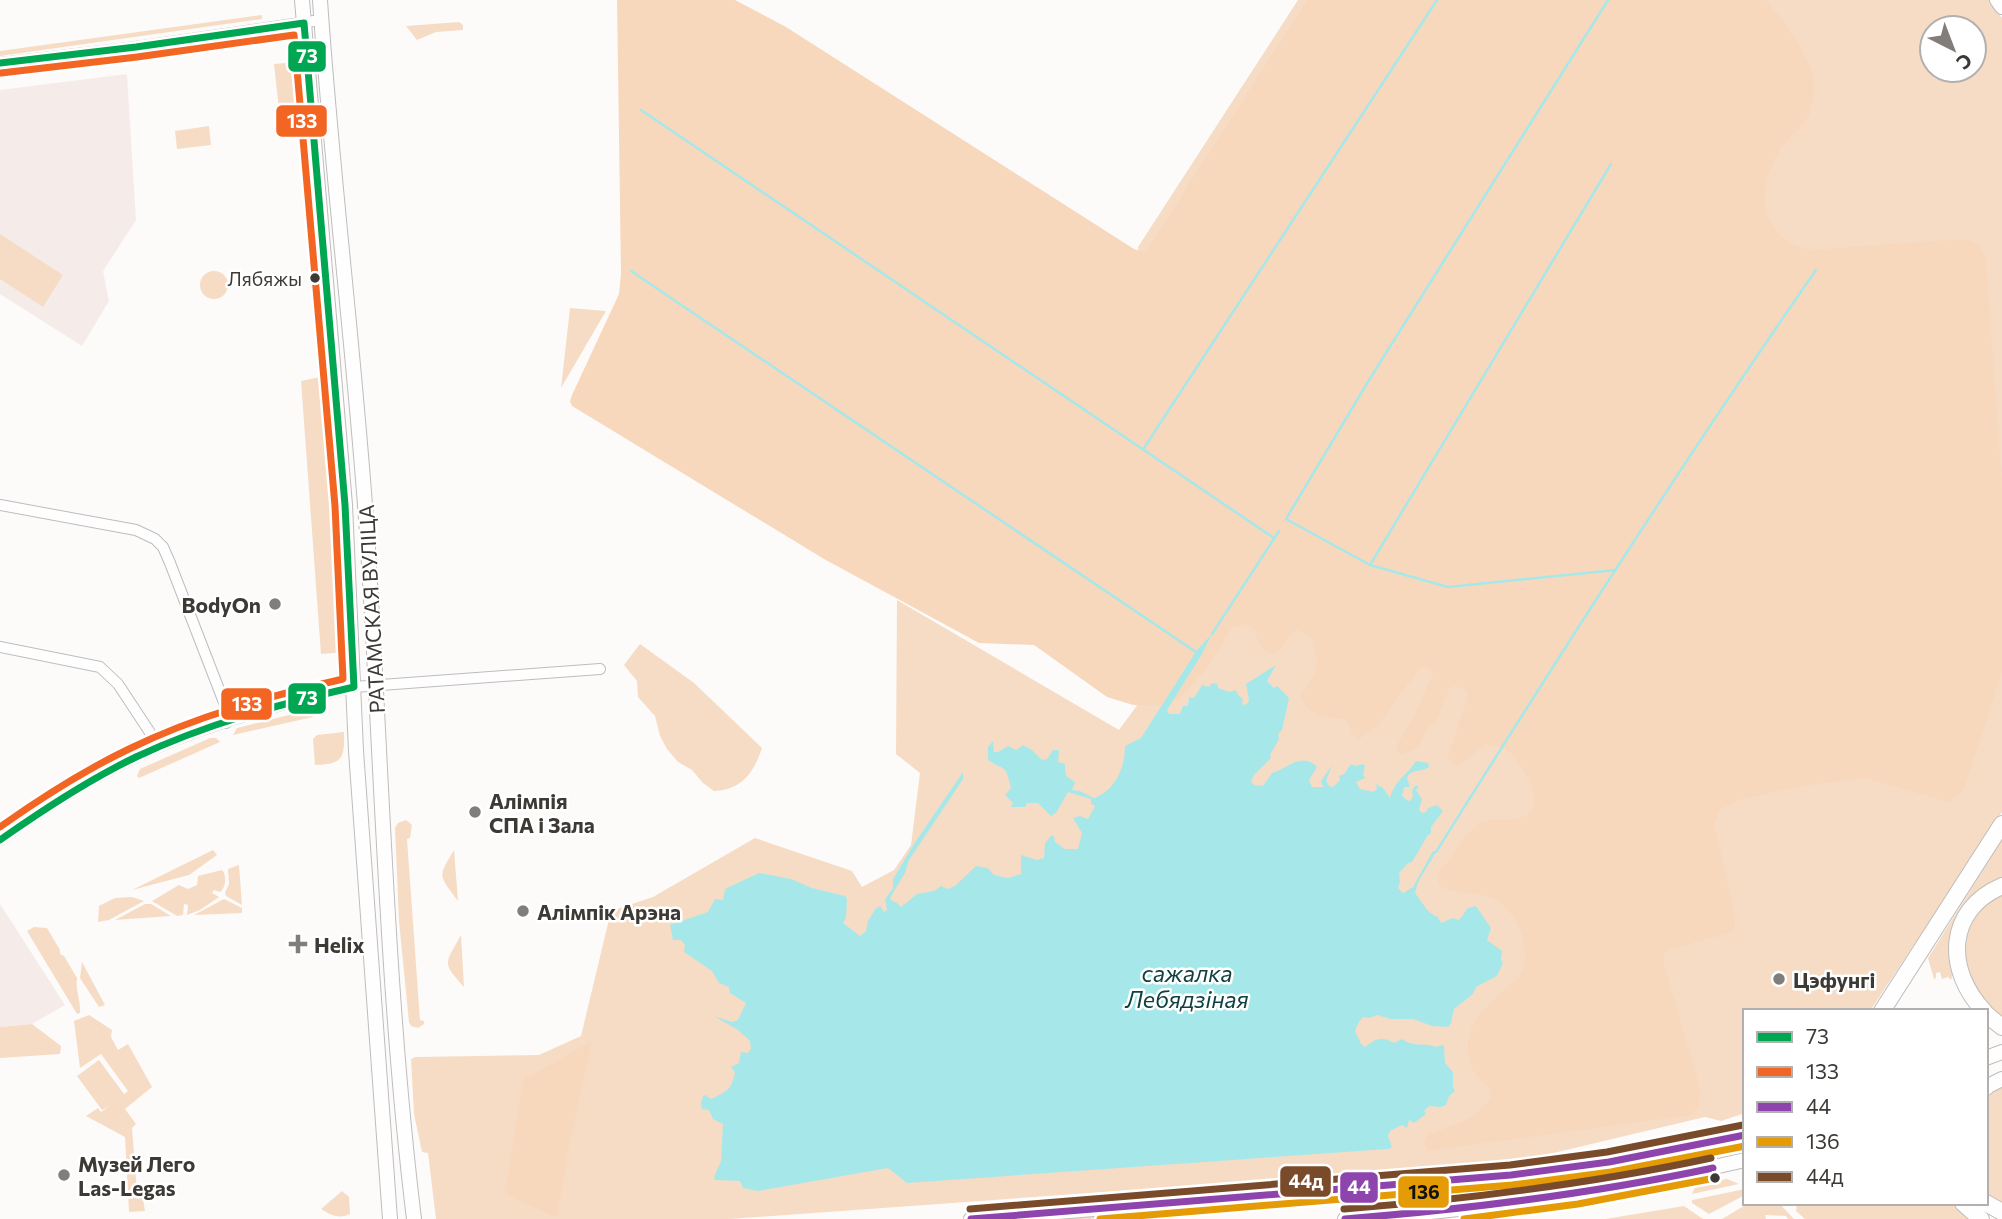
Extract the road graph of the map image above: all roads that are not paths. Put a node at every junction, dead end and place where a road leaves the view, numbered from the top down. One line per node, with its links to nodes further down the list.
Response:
1 (302, 0): 6 (main road, РАТАМСКАЯ ВУЛІЦА)
2 (320, 0): 5 (main road, РАТАМСКАЯ ВУЛІЦА)
3 (1997, 0): 4 (main road)
4 (2002, 8)
5 (321, 20): 6 (street); 11 (main road, РАТАМСКАЯ ВУЛІЦА)
6 (304, 23): 7 (street); 12 (main road, РАТАМСКАЯ ВУЛІЦА)
7 (0, 63)
8 (0, 505): 13 (street)
9 (0, 647): 14 (street)
10 (600, 670): 11 (street)
11 (376, 685): 12 (street); 26 (main road, РАТАМСКАЯ ВУЛІЦА)
12 (354, 687): 13 (street); 25 (main road, РАТАМСКАЯ ВУЛІЦА)
13 (226, 723): 14 (street)
14 (156, 748): 16 (street)
15 (2002, 824): 18 (highway)
16 (0, 840)
17 (2002, 886): 19 (highway)
18 (1883, 1009)
19 (1982, 1009)
20 (1988, 1015): 21 (highway)
21 (2002, 1027)
22 (1743, 1135): 27 (main road)
23 (1743, 1160): 28 (main road)
24 (1965, 1205): 29 (highway)
25 (390, 1219)
26 (414, 1219)
27 (971, 1219)
28 (1345, 1219)
29 (1981, 1219)

